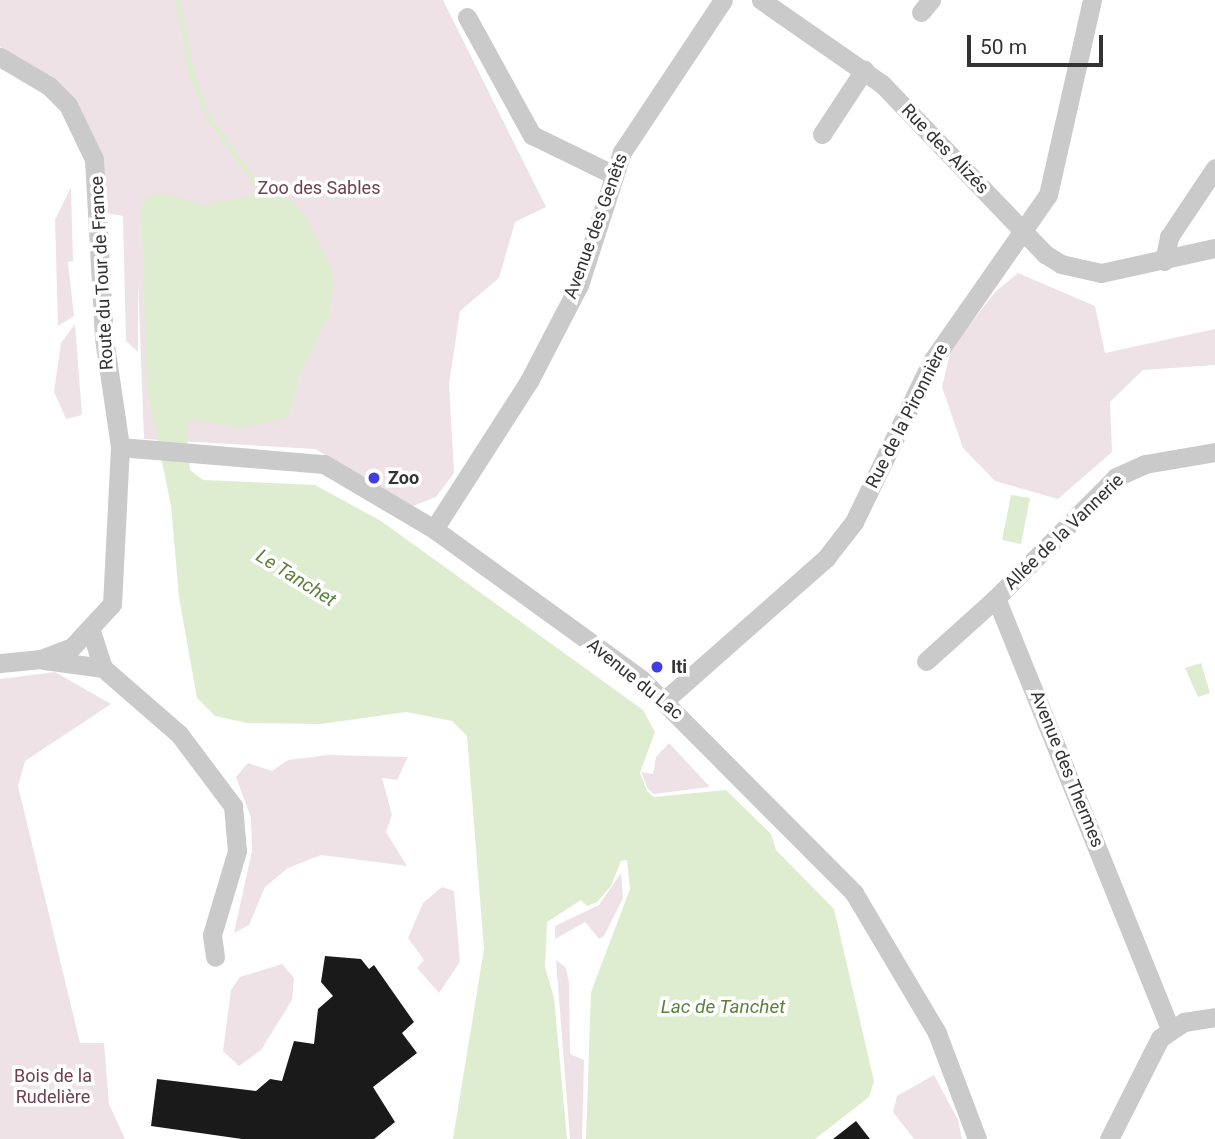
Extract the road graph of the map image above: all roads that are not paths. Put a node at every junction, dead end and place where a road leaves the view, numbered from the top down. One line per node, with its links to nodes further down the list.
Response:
1 (723, 0): 9 (street, Avenue des Genêts)
2 (761, 0): 6 (street, Rue des Alizés)
3 (1092, 0): 10 (street, Rue de la Pironnière)
4 (467, 17): 9 (street)
5 (0, 57): 13 (street, Route du Tour de France)
6 (864, 70): 7 (street); 10 (street, Rue des Alizés)
7 (822, 134)
8 (1215, 168): 12 (street)
9 (614, 175): 15 (street, Avenue des Genêts)
10 (1023, 232): 12 (street, Rue des Alizés); 22 (street, Rue de la Pironnière)
11 (1215, 248): 12 (street, Rue des Alizés)
12 (1164, 261)
13 (121, 447): 15 (street, Avenue du Lac); 17 (street, Route du Tour de France)
14 (1215, 452): 16 (street, Allée de la Vannerie)
15 (434, 529): 22 (street, Avenue du Lac)
16 (996, 598): 19 (street); 25 (street, Avenue des Thermes)
17 (91, 631): 18 (street); 21 (street)
18 (41, 659): 20 (street); 21 (street)
19 (926, 661)
20 (0, 663)
21 (103, 668): 23 (street)
22 (665, 700): 27 (street, Avenue du Lac)
23 (215, 957)
24 (1215, 1017): 25 (street)
25 (1170, 1029): 26 (street)
26 (1128, 1108): 28 (street); 29 (street)
27 (977, 1139)
28 (1110, 1139)
29 (1122, 1139)

